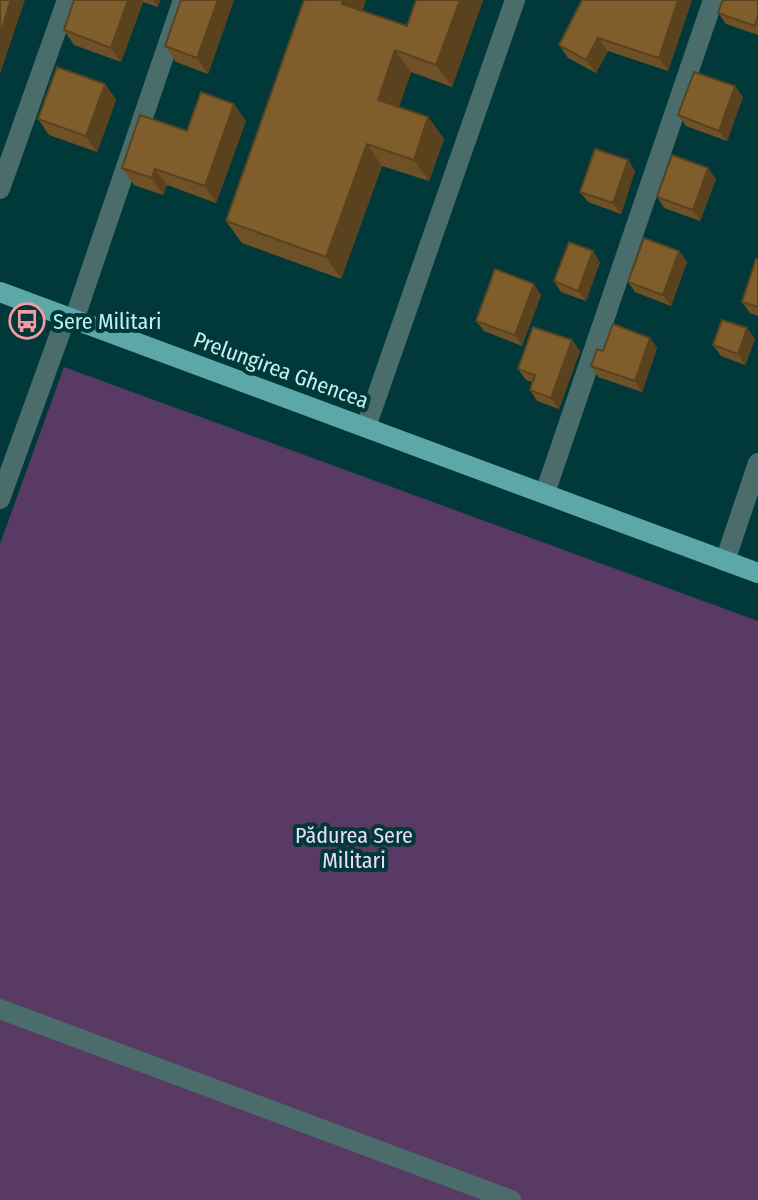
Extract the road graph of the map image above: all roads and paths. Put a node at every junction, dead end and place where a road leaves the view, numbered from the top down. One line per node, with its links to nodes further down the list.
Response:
1 (67, 0): 5 (street)
2 (183, 0): 7 (street)
3 (515, 0): 8 (street)
4 (713, 0): 10 (street)
5 (0, 189)
6 (0, 292): 7 (main road, Prelungirea Ghencea)
7 (70, 318): 8 (main road, Prelungirea Ghencea); 11 (street)
8 (366, 427): 10 (main road, Prelungirea Ghencea)
9 (758, 463): 12 (street)
10 (545, 493): 12 (main road, Prelungirea Ghencea)
11 (0, 499)
12 (725, 561): 13 (main road, Prelungirea Ghencea)
13 (758, 573)
14 (0, 1009): 15 (street)
15 (511, 1200)

